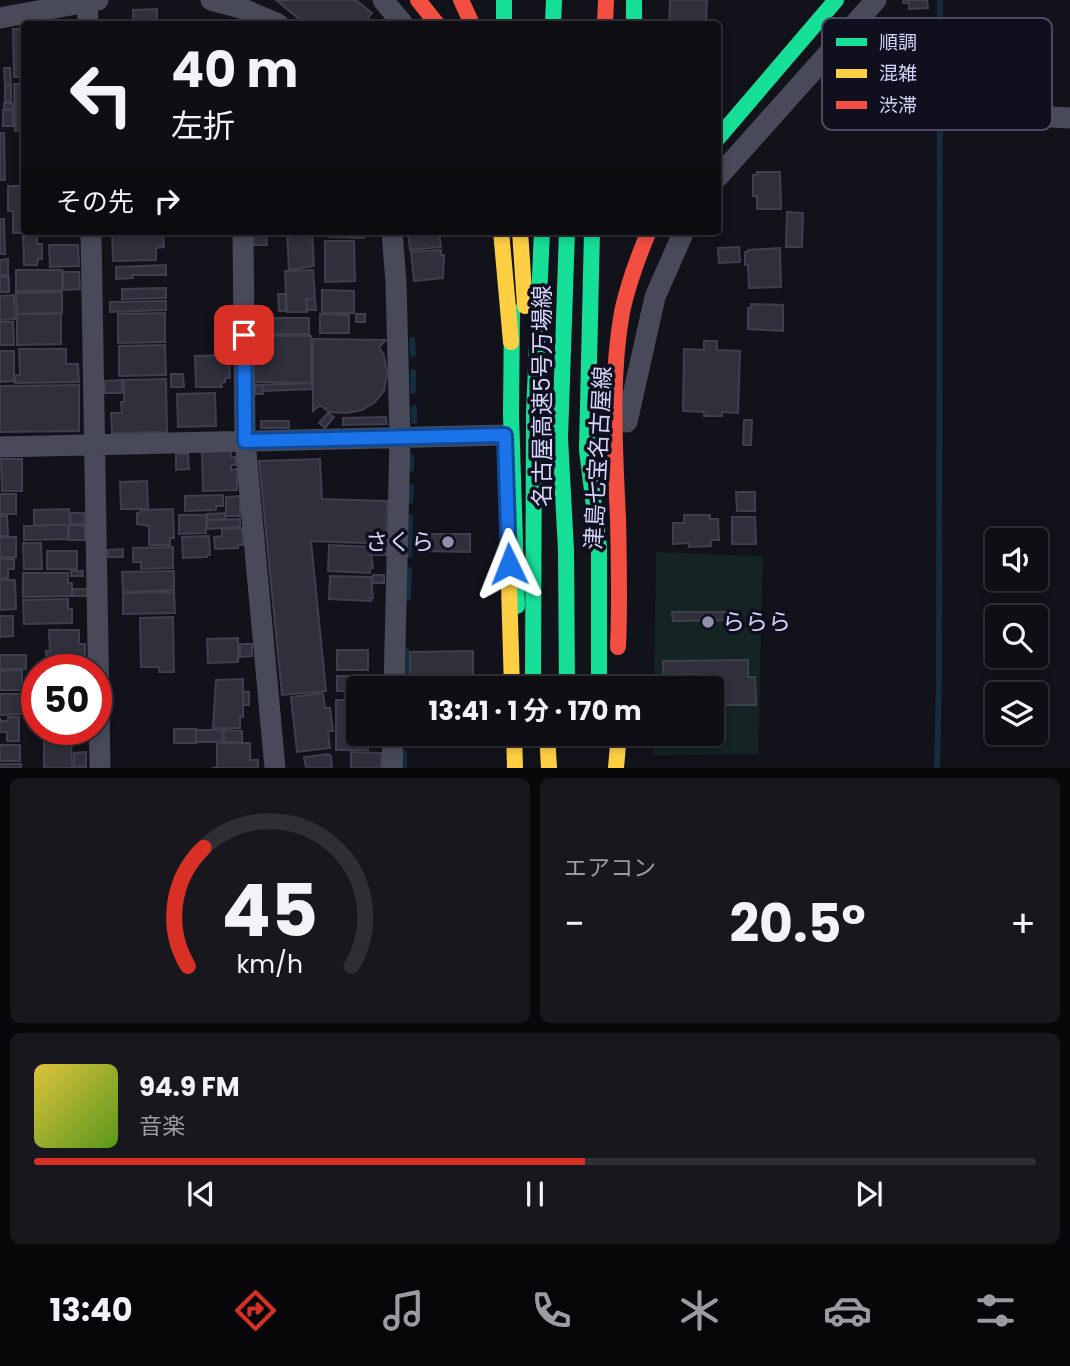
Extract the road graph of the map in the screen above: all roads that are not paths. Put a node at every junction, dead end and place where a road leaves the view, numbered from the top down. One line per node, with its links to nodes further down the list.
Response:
1 (91, 0): 13 (street); 15 (street)
2 (211, 0): 12 (street)
3 (383, 0): 17 (street)
4 (418, 0): 18 (main road)
5 (461, 0): 19 (main road)
6 (504, 0): 20 (main road)
7 (554, 0): 21 (main road)
8 (606, 0): 22 (main road)
9 (634, 0): 23 (main road)
10 (836, 0): 27 (main road)
11 (876, 0): 14 (street)
12 (241, 16): 16 (street)
13 (0, 18)
14 (860, 18)
15 (88, 21)
16 (264, 21)
17 (400, 21)
18 (435, 21)
19 (471, 21)
20 (504, 21)
21 (553, 21)
22 (605, 21)
23 (634, 21)
24 (822, 60): 28 (street)
25 (1052, 117): 26 (street)
26 (1070, 118)
27 (721, 134)
28 (721, 174)
29 (91, 235): 46 (street)
30 (243, 235): 45 (street)
31 (392, 235): 44 (street)
32 (504, 235): 42 (main road, bridge)
33 (504, 235): 43 (main road)
34 (513, 235): 42 (main road, bridge)
35 (520, 235): 54 (main road)
36 (542, 235): 53 (main road, 名古屋高速5号万場線, bridge)
37 (566, 235): 55 (main road, 名古屋高速5号万場線)
38 (592, 235): 56 (main road)
39 (631, 235): 48 (main road, 津島七宝名古屋線)
40 (647, 235): 49 (main road, bridge)
41 (682, 235): 48 (street)
42 (511, 342): 52 (main road)
43 (505, 435): 44 (street); 51 (main road)
44 (400, 438): 45 (street); 50 (street)
45 (245, 441): 46 (street); 66 (street)
46 (94, 444): 47 (street); 65 (street)
47 (0, 447)
48 (622, 450): 57 (main road, 津島七宝名古屋線)
49 (618, 661)
50 (394, 676)
51 (513, 676)
52 (520, 676)
53 (533, 676)
54 (546, 676)
55 (567, 676)
56 (599, 676)
57 (612, 676)
58 (393, 746): 67 (street)
59 (514, 746): 68 (main road)
60 (525, 746): 69 (main road)
61 (533, 746): 70 (main road)
62 (548, 746): 71 (main road)
63 (608, 746): 72 (main road)
64 (617, 746): 73 (main road)
65 (100, 768)
66 (275, 768)
67 (392, 768)
68 (515, 768)
69 (526, 768)
70 (533, 768)
71 (549, 768)
72 (607, 768)
73 (616, 768)

